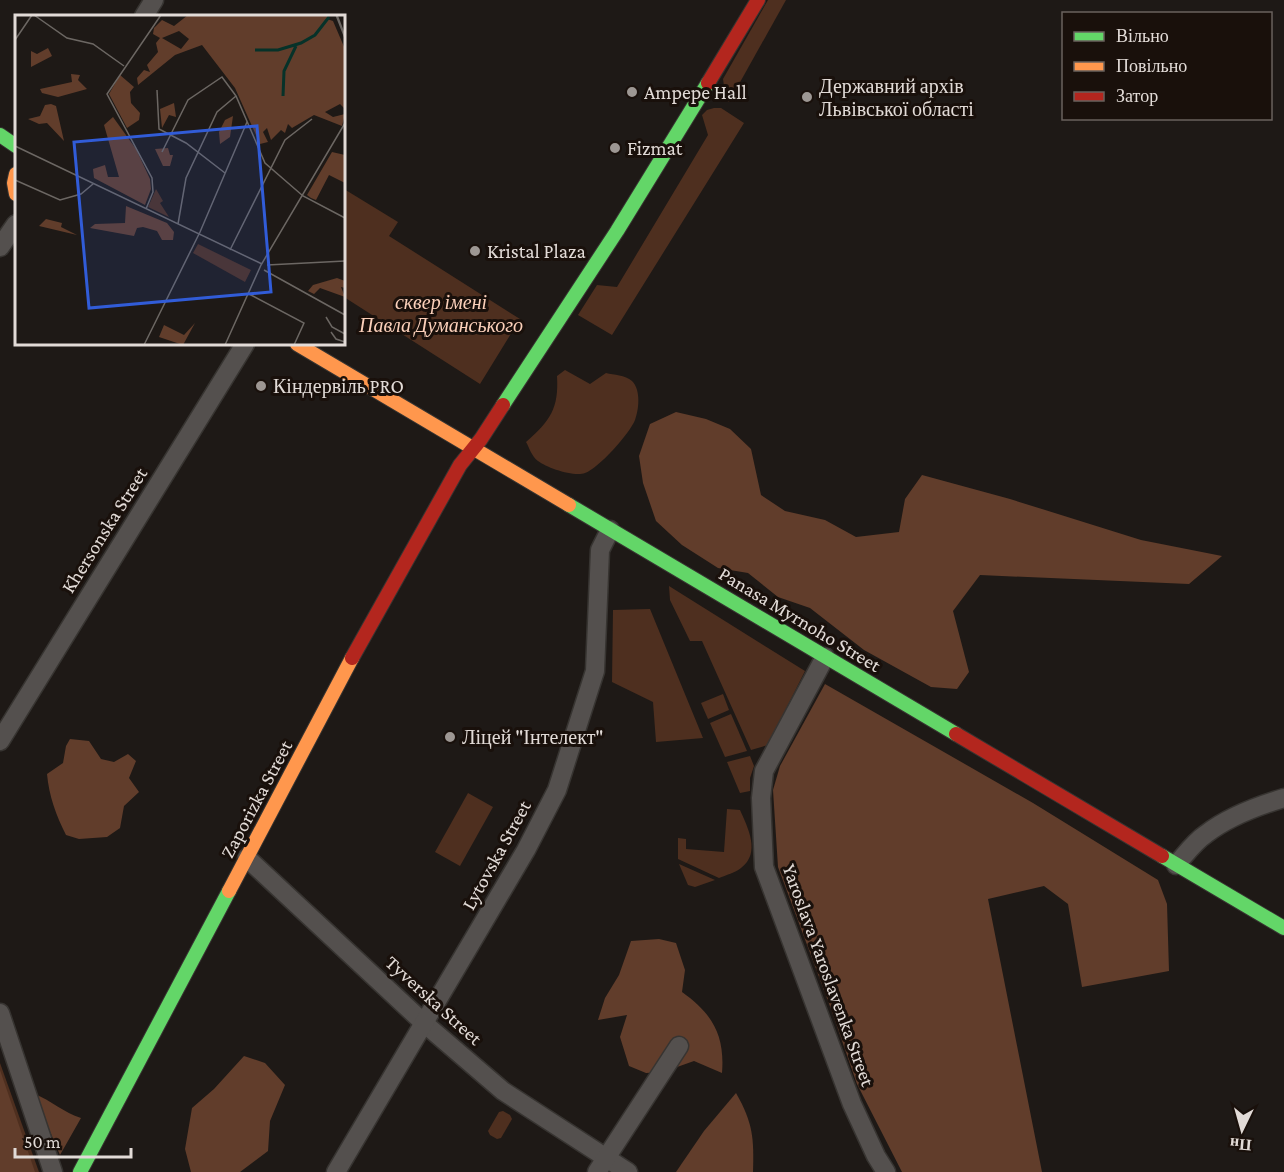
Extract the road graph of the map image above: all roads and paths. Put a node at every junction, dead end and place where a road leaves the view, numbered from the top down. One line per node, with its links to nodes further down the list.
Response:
1 (758, 0): 10 (street, Zaporizka Street)
2 (0, 135): 3 (street)
3 (15, 145)
4 (0, 188): 5 (street)
5 (15, 193)
6 (15, 226): 7 (street)
7 (0, 248)
8 (244, 345): 13 (street, Khersonska Street)
9 (299, 345): 10 (street, Panasa Myrnoho Street)
10 (473, 448): 11 (street, Panasa Myrnoho Street); 15 (street, Zaporizka Street)
11 (610, 530): 12 (street, Panasa Myrnoho Street); 19 (street, Lytovska Street)
12 (825, 657): 16 (street, Panasa Myrnoho Street); 26 (street, Yaroslava Yaroslavenka Street)
13 (0, 741)
14 (1284, 798): 16 (street)
15 (247, 858): 19 (street, Tyverska Street); 23 (street, Zaporizka Street)
16 (1176, 865): 17 (street, Panasa Myrnoho Street)
17 (1284, 928)
18 (0, 1013): 22 (street)
19 (425, 1024): 21 (street, Tyverska Street); 24 (street, Lytovska Street)
20 (679, 1046): 21 (street)
21 (602, 1164): 25 (street, Tyverska Street)
22 (53, 1172)
23 (80, 1172)
24 (336, 1172)
25 (628, 1172)
26 (886, 1172)

